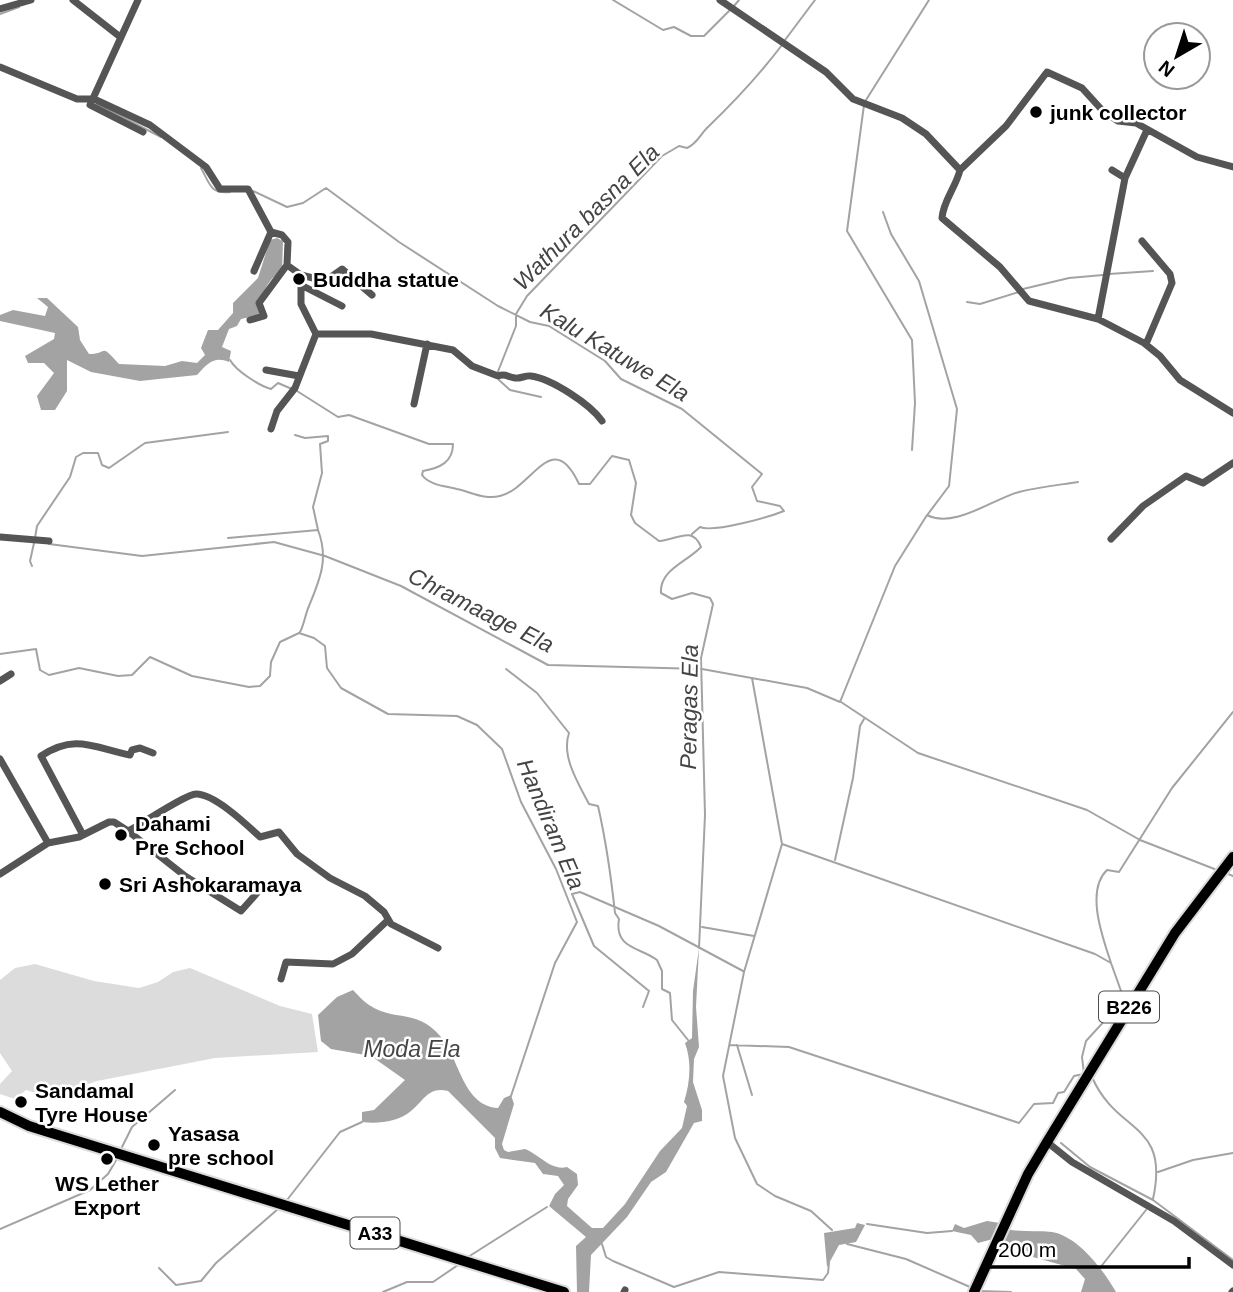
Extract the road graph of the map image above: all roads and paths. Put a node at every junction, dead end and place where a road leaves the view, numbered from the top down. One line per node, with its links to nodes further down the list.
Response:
1 (31, 0): 5 (street)
2 (73, 0): 6 (street)
3 (138, 0): 6 (street)
4 (720, 0): 12 (street)
5 (0, 9)
6 (119, 36): 8 (street)
7 (0, 67): 8 (street)
8 (92, 100): 10 (street); 15 (street)
9 (1147, 130): 11 (street); 12 (street); 14 (street)
10 (143, 132)
11 (1233, 167)
12 (960, 170): 23 (street)
13 (1112, 170): 14 (street)
14 (1125, 178): 23 (street)
15 (271, 232): 17 (street); 18 (street)
16 (1142, 241): 27 (street)
17 (287, 265): 19 (street); 24 (street)
18 (254, 271)
19 (301, 275): 20 (street); 21 (street)
20 (301, 285): 22 (street); 25 (street)
21 (373, 295)
22 (342, 306)
23 (1098, 319): 27 (street)
24 (250, 320)
25 (316, 334): 26 (street); 29 (street)
26 (427, 344): 30 (street); 32 (street)
27 (1146, 344): 31 (street)
28 (266, 370): 29 (street)
29 (299, 376): 33 (street)
30 (414, 404)
31 (1233, 413)
32 (602, 421)
33 (271, 429)
34 (1233, 463): 36 (street)
35 (0, 537): 37 (street)
36 (1111, 539)
37 (49, 541)
38 (12, 674): 39 (street)
39 (0, 681)
40 (153, 753): 43 (street)
41 (0, 760): 44 (street)
42 (128, 831): 43 (street); 47 (street); 48 (street)
43 (83, 835): 44 (street)
44 (48, 843): 46 (street)
45 (1233, 857): 52 (main road, B226)
46 (0, 874)
47 (257, 893)
48 (387, 921): 49 (street); 50 (street)
49 (438, 948)
50 (281, 979)
51 (0, 1112): 54 (main road, A33)
52 (1047, 1142): 53 (street); 55 (main road, B226)
53 (1233, 1265)
54 (564, 1292)
55 (974, 1292)

